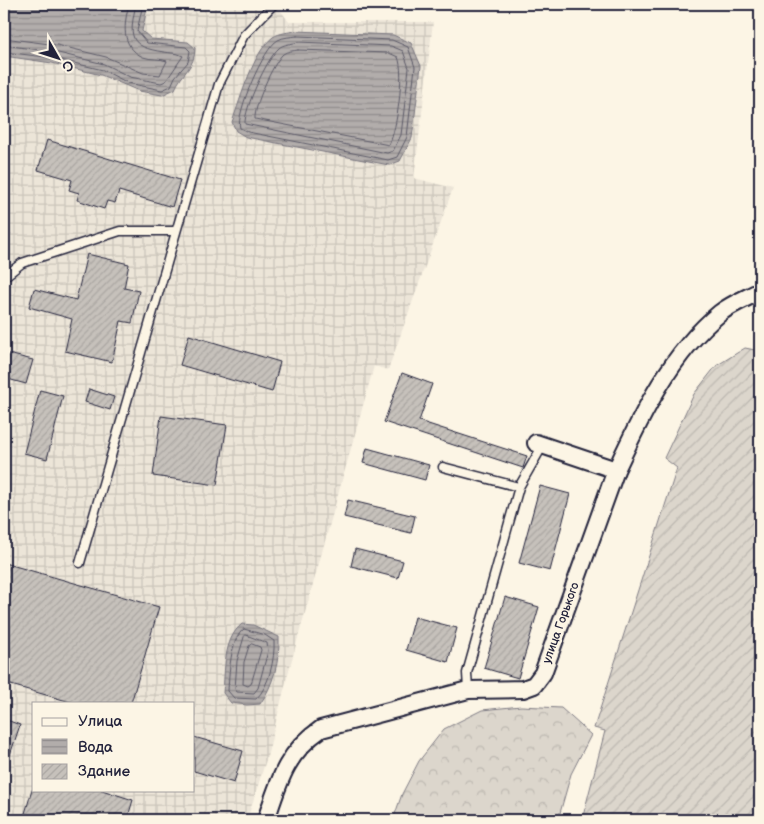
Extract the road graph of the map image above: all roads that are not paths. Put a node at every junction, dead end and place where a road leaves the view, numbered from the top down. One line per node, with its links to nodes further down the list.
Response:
1 (274, 4): 2 (lane)
2 (176, 231): 3 (lane); 9 (lane)
3 (4, 277)
4 (760, 291): 7 (street, улица Горького)
5 (540, 444): 7 (street); 8 (lane)
6 (443, 467): 8 (lane)
7 (616, 470): 10 (street, улица Горького)
8 (519, 488): 10 (lane)
9 (80, 563)
10 (468, 690): 11 (street, улица Горького)
11 (266, 820)

